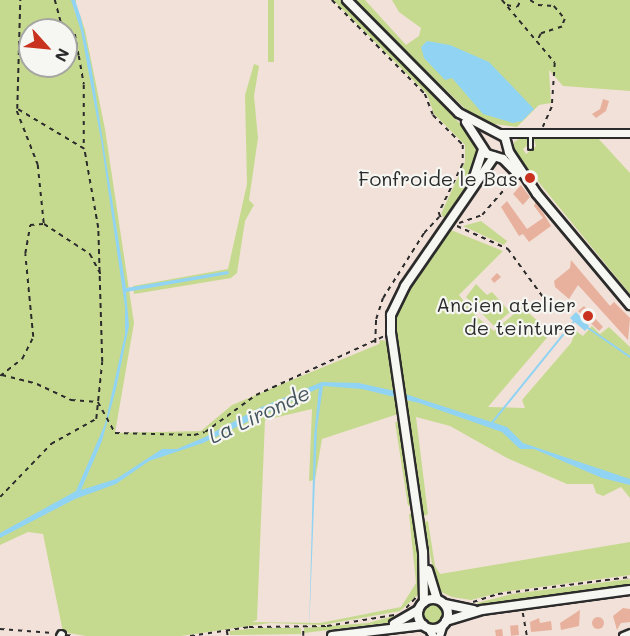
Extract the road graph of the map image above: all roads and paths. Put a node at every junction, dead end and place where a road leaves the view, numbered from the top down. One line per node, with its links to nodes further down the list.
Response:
1 (20, 0): 10 (path)
2 (56, 0): 20 (path)
3 (332, 0): 25 (path)
4 (347, 0): 11 (street)
5 (502, 0): 8 (path)
6 (520, 0): 8 (path)
7 (530, 0): 9 (path)
8 (506, 5): 9 (path)
9 (538, 40): 14 (path)
10 (16, 109): 20 (path); 27 (path)
11 (459, 113): 15 (street); 19 (street)
12 (529, 130): 13 (street); 14 (street); 18 (lane)
13 (519, 131): 15 (street); 17 (street)
14 (542, 131): 16 (street)
15 (497, 132): 17 (street); 19 (street)
16 (630, 133)
17 (507, 145): 21 (street); 23 (street)
18 (530, 147)
19 (483, 148): 21 (street); 24 (street)
20 (84, 149): 28 (path)
21 (495, 157): 23 (street); 24 (street)
22 (507, 186): 29 (path)
23 (537, 194): 30 (street)
24 (462, 202): 26 (street)
25 (439, 217): 26 (path); 32 (path)
26 (449, 222): 31 (street)
27 (44, 224): 28 (path); 33 (path)
28 (102, 276): 34 (path)
29 (546, 301)
30 (630, 305)
31 (390, 333): 32 (path); 36 (street)
32 (375, 342): 34 (path)
33 (1, 375): 34 (path)
34 (98, 402): 35 (path)
35 (0, 497)
36 (423, 552): 38 (street); 39 (street)
37 (630, 590): 40 (street)
38 (440, 601): 39 (street); 42 (street); 43 (street)
39 (424, 602): 41 (street)
40 (521, 603): 42 (street); 56 (path)
41 (418, 610): 46 (street); 48 (street)
42 (482, 610): 43 (street)
43 (444, 623): 48 (street); 55 (street)
44 (303, 626): 53 (path)
45 (0, 629): 50 (path)
46 (382, 629): 48 (street); 54 (street)
47 (226, 630): 52 (path)
48 (428, 630)
49 (630, 633): 57 (street)
50 (60, 635): 51 (path)
51 (75, 636)
52 (228, 636)
53 (303, 636)
54 (332, 636)
55 (439, 636)
56 (527, 636)
57 (623, 636)

